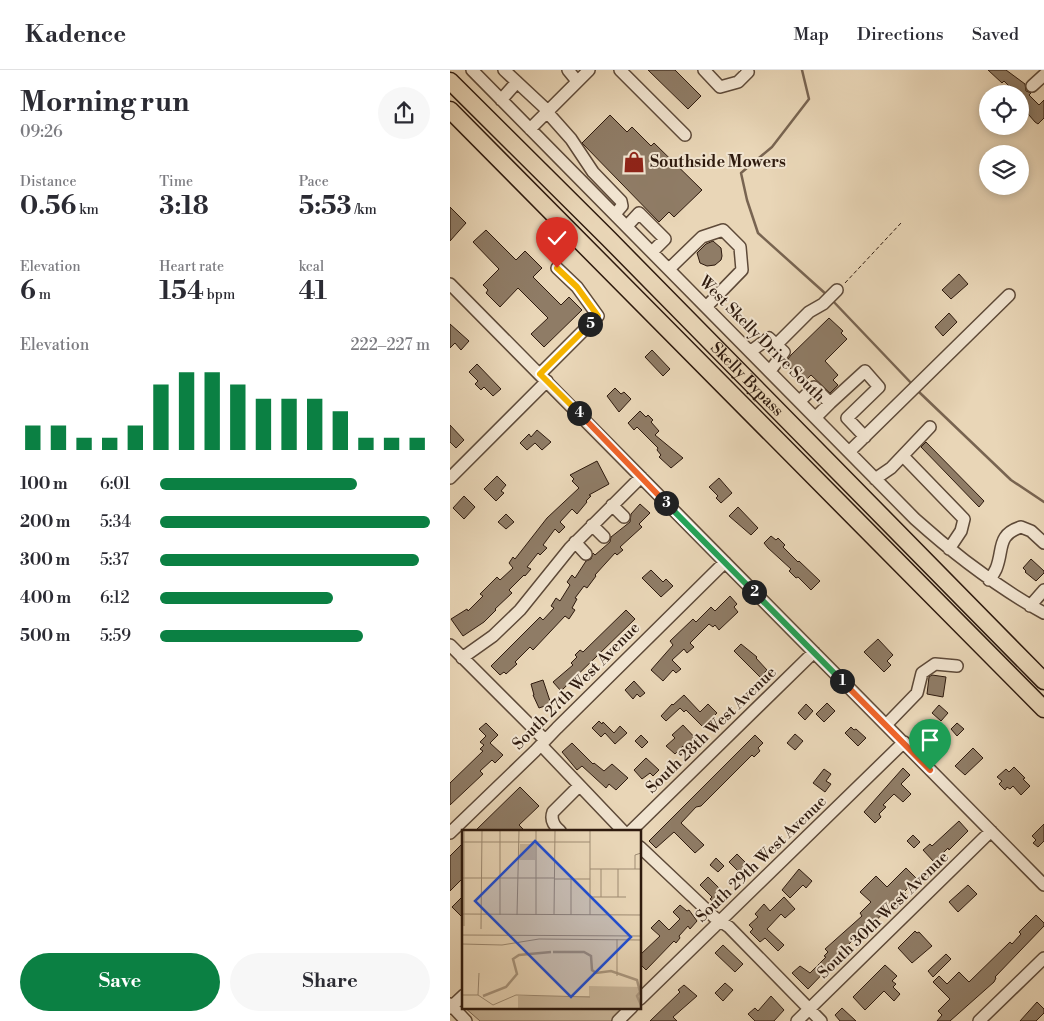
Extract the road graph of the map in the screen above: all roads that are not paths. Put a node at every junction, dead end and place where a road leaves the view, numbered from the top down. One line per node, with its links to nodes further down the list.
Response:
1 (472, 70): 14 (street, West Skelly Drive South)
2 (504, 70): 12 (street)
3 (568, 70): 11 (street)
4 (589, 70): 11 (street)
5 (620, 70): 18 (street)
6 (704, 70): 7 (street)
7 (747, 70)
8 (1041, 70): 9 (street)
9 (1044, 74): 13 (street)
10 (450, 80): 57 (highway, Skelly Bypass)
11 (577, 81): 16 (street)
12 (517, 82): 14 (street); 16 (street)
13 (1032, 86)
14 (501, 100): 17 (street, West Skelly Drive South)
15 (450, 110): 66 (highway, Skelly Bypass)
16 (548, 111): 17 (street); 19 (street)
17 (530, 130): 20 (street, West Skelly Drive South)
18 (686, 135)
19 (593, 173): 20 (street); 21 (street)
20 (584, 183): 21 (street, West Skelly Drive South)
21 (615, 214): 22 (street, West Skelly Drive South)
22 (627, 226): 23 (street); 24 (street, West Skelly Drive South)
23 (652, 226): 24 (street); 25 (street)
24 (640, 239): 25 (street, West Skelly Drive South)
25 (652, 252): 27 (street, West Skelly Drive South)
26 (557, 268): 35 (street)
27 (669, 269): 31 (street, West Skelly Drive South); 31 (street)
28 (450, 284): 35 (street)
29 (837, 290): 32 (street)
30 (1009, 295): 40 (street)
31 (706, 306): 33 (street, West Skelly Drive South)
32 (776, 345): 33 (street); 34 (street)
33 (751, 351): 34 (street, West Skelly Drive South)
34 (770, 371): 36 (street, West Skelly Drive South)
35 (543, 378): 43 (street); 44 (street)
36 (800, 401): 37 (street); 38 (street, West Skelly Drive South)
37 (830, 403): 38 (street); 40 (street)
38 (816, 417): 41 (street, West Skelly Drive South)
39 (930, 427): 42 (street)
40 (865, 437): 41 (street)
41 (850, 451): 45 (street, West Skelly Drive South)
42 (903, 456): 45 (street); 52 (street)
43 (452, 473)
44 (641, 477): 46 (street); 54 (street)
45 (875, 479): 52 (street, West Skelly Drive South)
46 (612, 505): 47 (street); 48 (street)
47 (624, 517)
48 (592, 525): 49 (street); 50 (street)
49 (604, 537)
50 (575, 542): 53 (street); 62 (street)
51 (1044, 544): 55 (street)
52 (949, 549): 55 (street, West Skelly Drive South)
53 (586, 554)
54 (725, 562): 61 (street); 69 (street, South 27th West Avenue)
55 (990, 580): 58 (street, West Skelly Drive South)
56 (1044, 590): 58 (street)
57 (957, 593): 64 (highway); 65 (highway, Skelly Bypass)
58 (1030, 606): 59 (street, West Skelly Drive South)
59 (1044, 613)
60 (450, 645): 62 (street)
61 (814, 652): 67 (street); 73 (street, South 28th West Avenue)
62 (462, 658): 69 (street)
63 (957, 666): 67 (street)
64 (1044, 666)
65 (1044, 681)
66 (1044, 710)
67 (886, 725): 68 (street)
68 (904, 742): 74 (street); 78 (street, South 29th West Avenue)
69 (543, 743): 70 (street); 75 (street, South 27th West Avenue)
70 (579, 786): 71 (street); 72 (street)
71 (559, 830)
72 (622, 830)
73 (632, 830)
74 (991, 831): 77 (street); 84 (street, South 30th West Avenue)
75 (450, 833)
76 (641, 848): 78 (street)
77 (1044, 885)
78 (721, 922): 81 (street, South 29th West Avenue); 84 (street)
79 (1044, 958): 89 (street)
80 (462, 997): 82 (street)
81 (641, 998)
82 (451, 1006): 85 (street)
83 (631, 1008): 86 (street)
84 (809, 1009): 87 (street, South 30th West Avenue); 88 (street)
85 (466, 1021)
86 (618, 1021)
87 (797, 1021)
88 (821, 1021)
89 (979, 1021)

